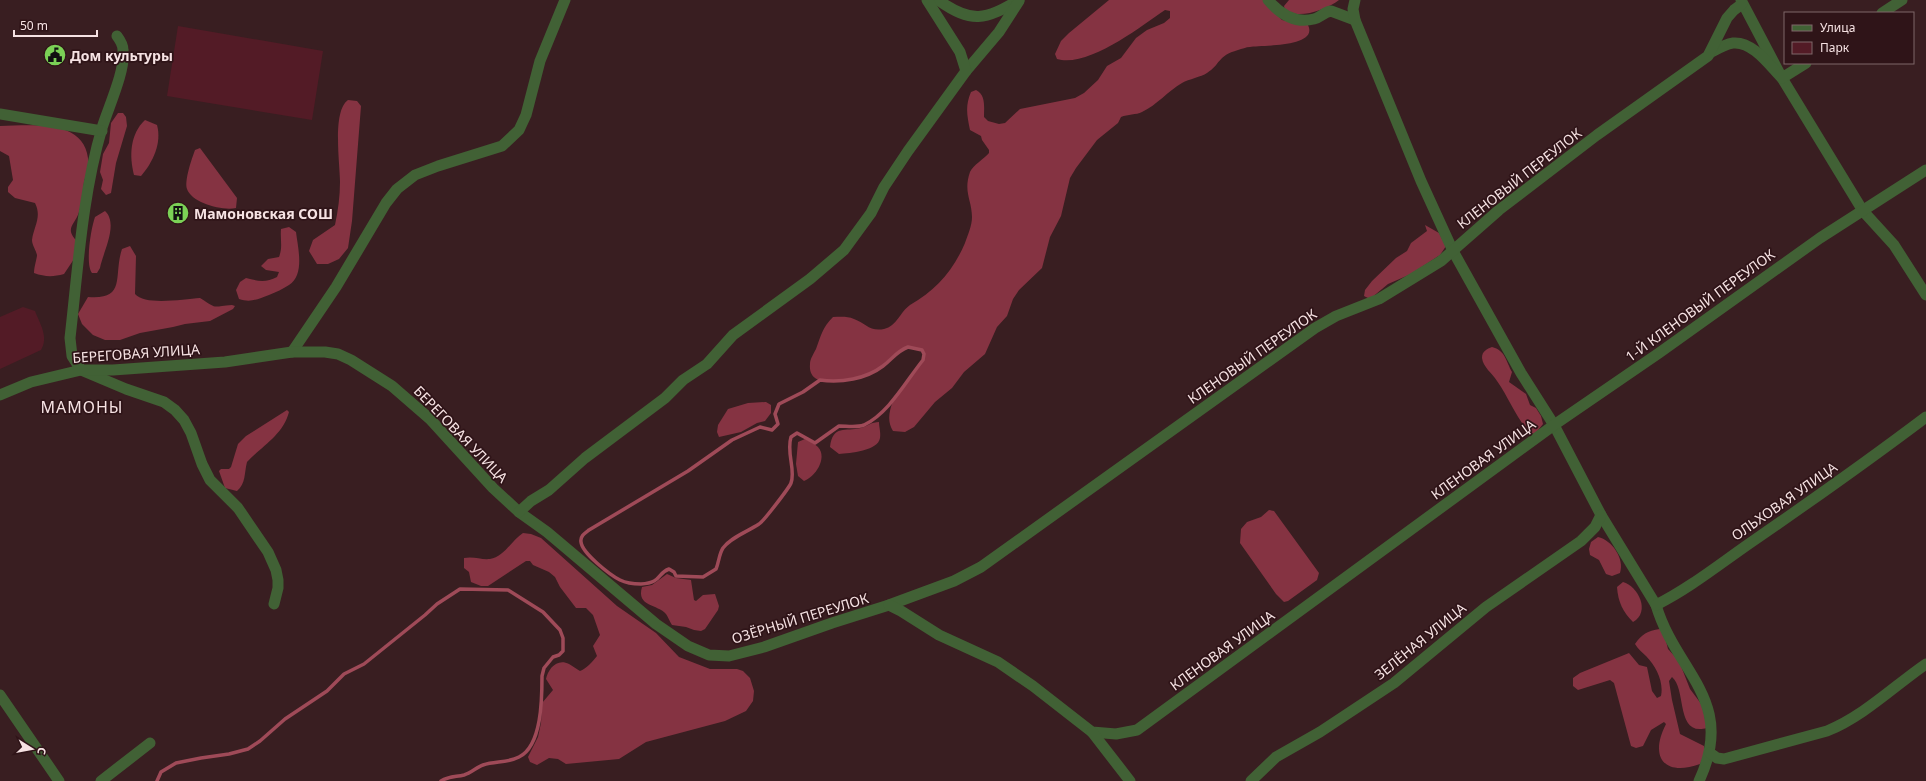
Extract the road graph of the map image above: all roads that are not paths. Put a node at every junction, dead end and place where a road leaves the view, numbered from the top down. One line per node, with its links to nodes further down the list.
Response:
1 (565, 0): 22 (street)
2 (927, 0): 14 (street)
3 (938, 0): 4 (street)
4 (1019, 0): 14 (street)
5 (1268, 0): 10 (street)
6 (1355, 0): 10 (street)
7 (1902, 0): 9 (street)
8 (1742, 2): 12 (street, КЛЕНОВЫЙ ПЕРЕУЛОК); 15 (street)
9 (1884, 12)
10 (1355, 20): 20 (street)
11 (117, 36): 17 (street)
12 (1710, 53): 15 (street); 20 (street, КЛЕНОВЫЙ ПЕРЕУЛОК)
13 (1804, 64): 15 (street)
14 (966, 71): 27 (street)
15 (1782, 78): 19 (street)
16 (0, 114): 17 (street)
17 (102, 131): 23 (street)
18 (1926, 170): 19 (street, 1-Й КЛЕНОВЫЙ ПЕРЕУЛОК)
19 (1863, 211): 21 (street); 26 (street, 1-Й КЛЕНОВЫЙ ПЕРЕУЛОК)
20 (1453, 251): 26 (street); 30 (street, КЛЕНОВЫЙ ПЕРЕУЛОК)
21 (1926, 295)
22 (292, 352): 23 (street, БЕРЕГОВАЯ УЛИЦА); 27 (street, БЕРЕГОВАЯ УЛИЦА)
23 (81, 370): 24 (street, БЕРЕГОВАЯ УЛИЦА); 29 (street)
24 (0, 395)
25 (1926, 417): 31 (street, ОЛЬХОВАЯ УЛИЦА)
26 (1554, 425): 28 (street); 35 (street, КЛЕНОВАЯ УЛИЦА)
27 (519, 512): 32 (street, БЕРЕГОВАЯ УЛИЦА)
28 (1601, 515): 31 (street); 41 (street, ЗЕЛЁНАЯ УЛИЦА)
29 (274, 604)
30 (889, 605): 32 (street, ОЗЁРНЫЙ ПЕРЕУЛОК); 35 (street)
31 (1656, 605): 37 (street)
32 (719, 656)
33 (1926, 664): 37 (street)
34 (0, 695): 38 (street)
35 (1092, 732): 40 (street)
36 (150, 743): 39 (street)
37 (1710, 753): 42 (street)
38 (59, 781)
39 (101, 781)
40 (1130, 781)
41 (1251, 781)
42 (1700, 781)

